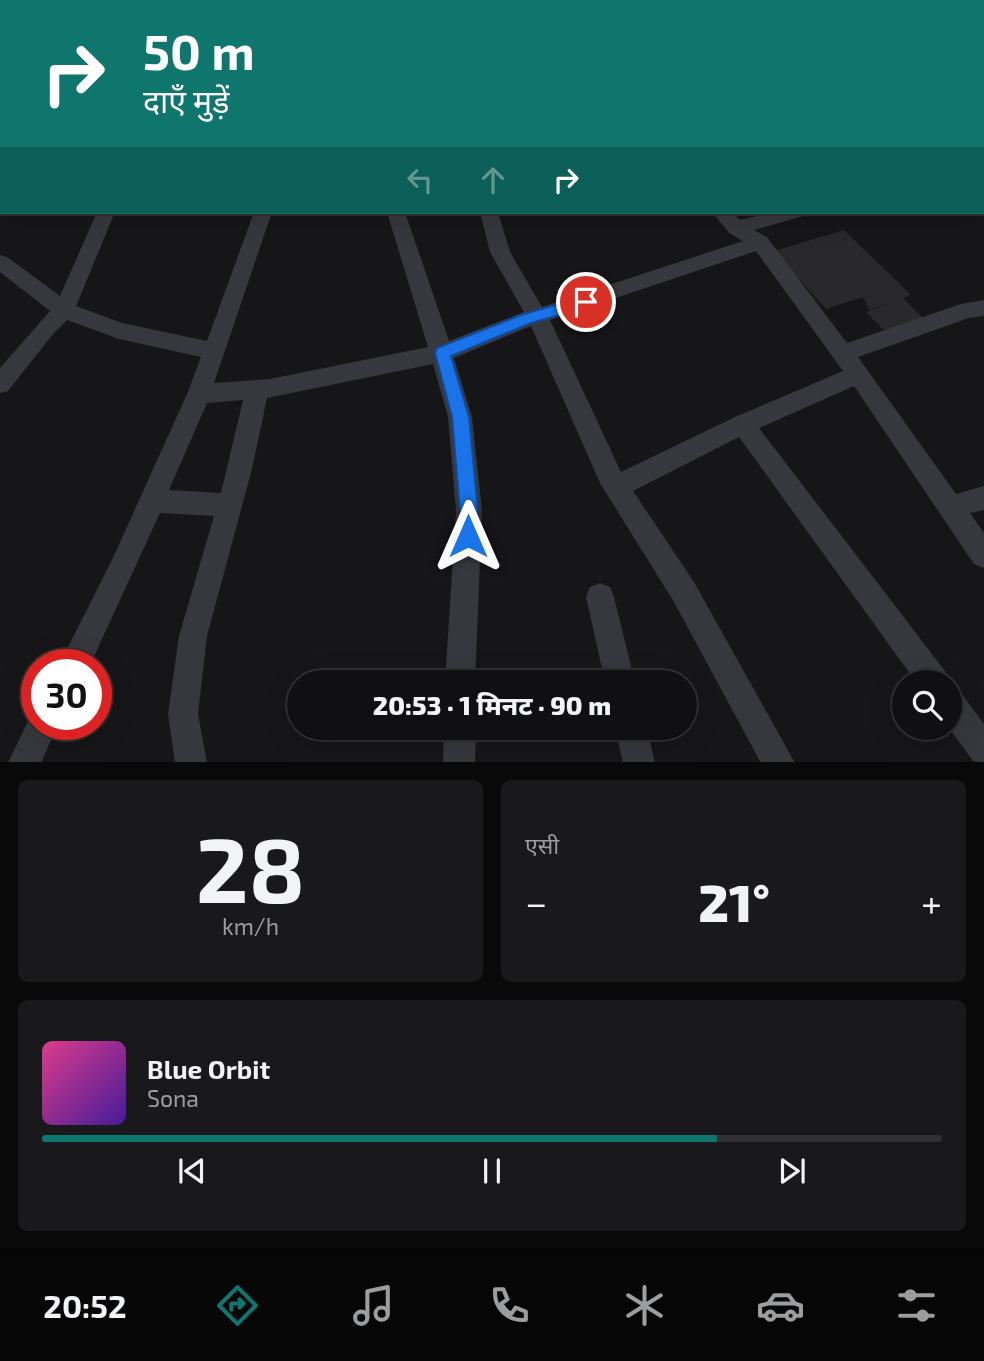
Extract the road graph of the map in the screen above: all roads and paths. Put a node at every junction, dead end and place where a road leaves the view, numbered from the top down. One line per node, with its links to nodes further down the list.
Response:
1 (105, 214): 10 (street)
2 (262, 214): 12 (street)
3 (397, 214): 13 (street)
4 (490, 214): 11 (street)
5 (779, 214): 6 (street)
6 (729, 220): 7 (street)
7 (760, 242): 11 (street); 14 (street)
8 (0, 262): 10 (street)
9 (984, 308): 14 (street)
10 (64, 310): 12 (street); 16 (street)
11 (537, 316): 13 (street); 20 (street)
12 (213, 351): 18 (street)
13 (442, 353): 17 (street); 28 (street)
14 (843, 353): 15 (street)
15 (858, 374): 19 (street); 24 (street)
16 (0, 384)
17 (257, 389): 18 (street); 23 (street)
18 (199, 394): 22 (street)
19 (743, 424): 20 (street); 30 (street)
20 (616, 487): 40 (street)
21 (984, 498): 24 (street)
22 (151, 501): 23 (street); 27 (street)
23 (229, 505): 37 (street)
24 (951, 507): 25 (street)
25 (984, 555)
26 (600, 597): 29 (street)
27 (82, 649)
28 (461, 670)
29 (617, 670)
30 (925, 670)
31 (962, 720): 35 (street)
32 (35, 740): 36 (street)
33 (460, 740): 38 (street)
34 (634, 740): 39 (street)
35 (984, 750)
36 (24, 762)
37 (191, 762)
38 (459, 762)
39 (639, 762)
40 (779, 762)

